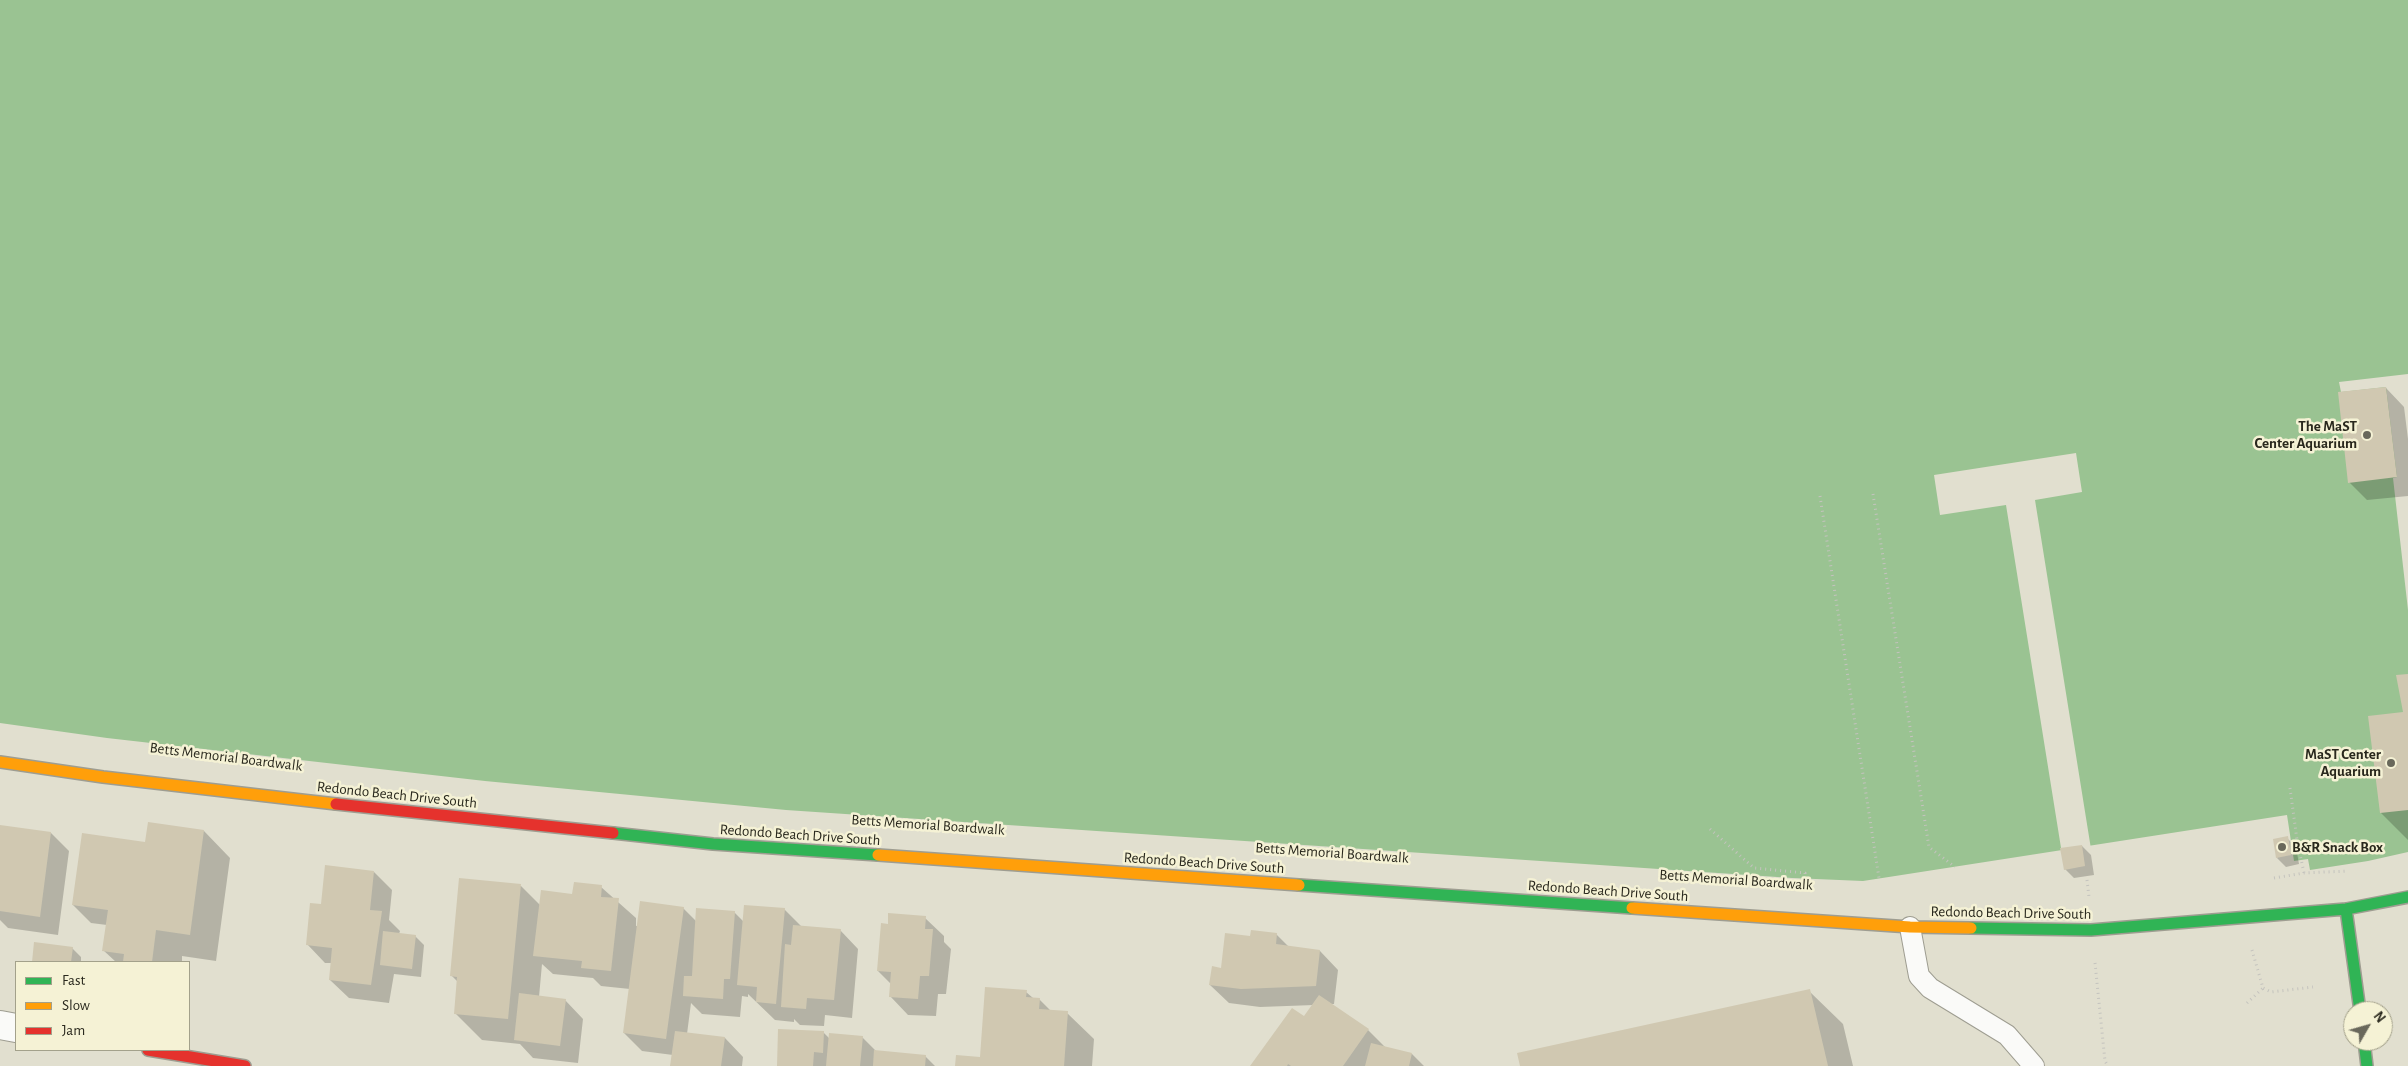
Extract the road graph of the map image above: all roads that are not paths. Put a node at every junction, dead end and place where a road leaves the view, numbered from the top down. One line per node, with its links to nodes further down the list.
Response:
1 (0, 762): 4 (street, Redondo Beach Drive South)
2 (2408, 897): 3 (street, Redondo Beach Drive South)
3 (2346, 909): 4 (street, Redondo Beach Drive South); 5 (street)
4 (1910, 927): 11 (lane)
5 (2359, 1001)
6 (0, 1025): 7 (street)
7 (15, 1028)
8 (154, 1051): 10 (street)
9 (2365, 1051): 12 (street)
10 (245, 1066)
11 (2034, 1066)
12 (2367, 1066)

